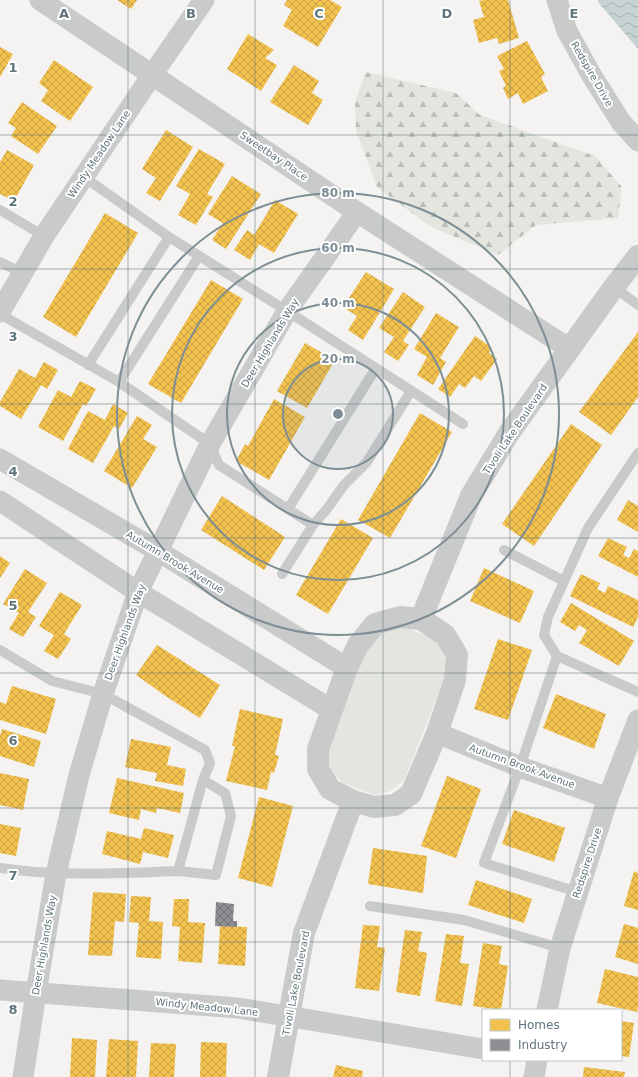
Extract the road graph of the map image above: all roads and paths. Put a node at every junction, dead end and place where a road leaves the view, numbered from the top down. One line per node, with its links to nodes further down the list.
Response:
1 (40, 0): 4 (street, Sweetbay Place)
2 (204, 0): 4 (street, Windy Meadow Lane)
3 (557, 0): 5 (street, Redspire Drive)
4 (152, 75): 6 (street, Windy Meadow Lane); 8 (street, Sweetbay Place)
5 (638, 141)
6 (84, 177): 9 (street, Windy Meadow Lane); 10 (lane)
7 (0, 210): 9 (lane)
8 (357, 212): 17 (street, Deer Highlands Way); 19 (street, Sweetbay Place)
9 (44, 236): 14 (street, Windy Meadow Lane)
10 (169, 237): 11 (lane); 20 (lane)
11 (199, 256): 17 (lane); 22 (lane)
12 (638, 256): 15 (street, Tivoli Lake Boulevard)
13 (0, 262): 14 (lane)
14 (22, 273): 18 (street, Windy Meadow Lane)
15 (614, 287): 16 (lane); 19 (street, Tivoli Lake Boulevard)
16 (638, 305)
17 (288, 311): 21 (lane); 25 (street, Deer Highlands Way)
18 (0, 313): 20 (lane)
19 (570, 349): 36 (street, Tivoli Lake Boulevard)
20 (88, 365): 22 (lane)
21 (376, 368): 23 (lane); 29 (lane)
22 (119, 382): 25 (lane)
23 (411, 391): 24 (lane); 30 (lane)
24 (463, 424)
25 (210, 444): 29 (lane); 32 (street, Deer Highlands Way)
26 (638, 453): 34 (lane)
27 (0, 459): 32 (street, Autumn Brook Avenue)
28 (0, 501): 35 (street)
29 (288, 509): 30 (lane)
30 (313, 526): 33 (lane)
31 (504, 550): 34 (lane)
32 (158, 551): 35 (street, Deer Highlands Way); 39 (street, Autumn Brook Avenue)
33 (282, 574)
34 (564, 581): 38 (lane)
35 (138, 592): 41 (street, Deer Highlands Way); 42 (street)
36 (421, 619): 39 (street); 44 (street)
37 (0, 650): 41 (lane)
38 (557, 656): 40 (lane); 45 (lane)
39 (347, 668): 42 (street)
40 (638, 692)
41 (103, 694): 46 (lane); 51 (street, Deer Highlands Way)
42 (332, 710): 48 (street)
43 (638, 720): 47 (street, Redspire Drive)
44 (437, 733): 45 (street, Autumn Brook Avenue); 48 (street)
45 (520, 767): 47 (street, Autumn Brook Avenue); 52 (lane)
46 (203, 780): 50 (lane); 50 (lane)
47 (608, 798): 52 (street, Redspire Drive)
48 (353, 801): 58 (street, Tivoli Lake Boulevard)
49 (0, 868): 51 (lane)
50 (178, 871): 51 (lane)
51 (56, 874): 56 (street, Deer Highlands Way)
52 (578, 892): 54 (street, Redspire Drive)
53 (370, 906): 54 (lane)
54 (560, 948): 57 (street, Redspire Drive)
55 (0, 990): 56 (street, Windy Meadow Lane)
56 (36, 992): 58 (street, Windy Meadow Lane); 61 (street, Deer Highlands Way)
57 (547, 1009)
58 (289, 1016): 59 (street, Windy Meadow Lane); 62 (street, Tivoli Lake Boulevard)
59 (482, 1049)
60 (537, 1061): 63 (street)
61 (24, 1077)
62 (278, 1077)
63 (534, 1077)

